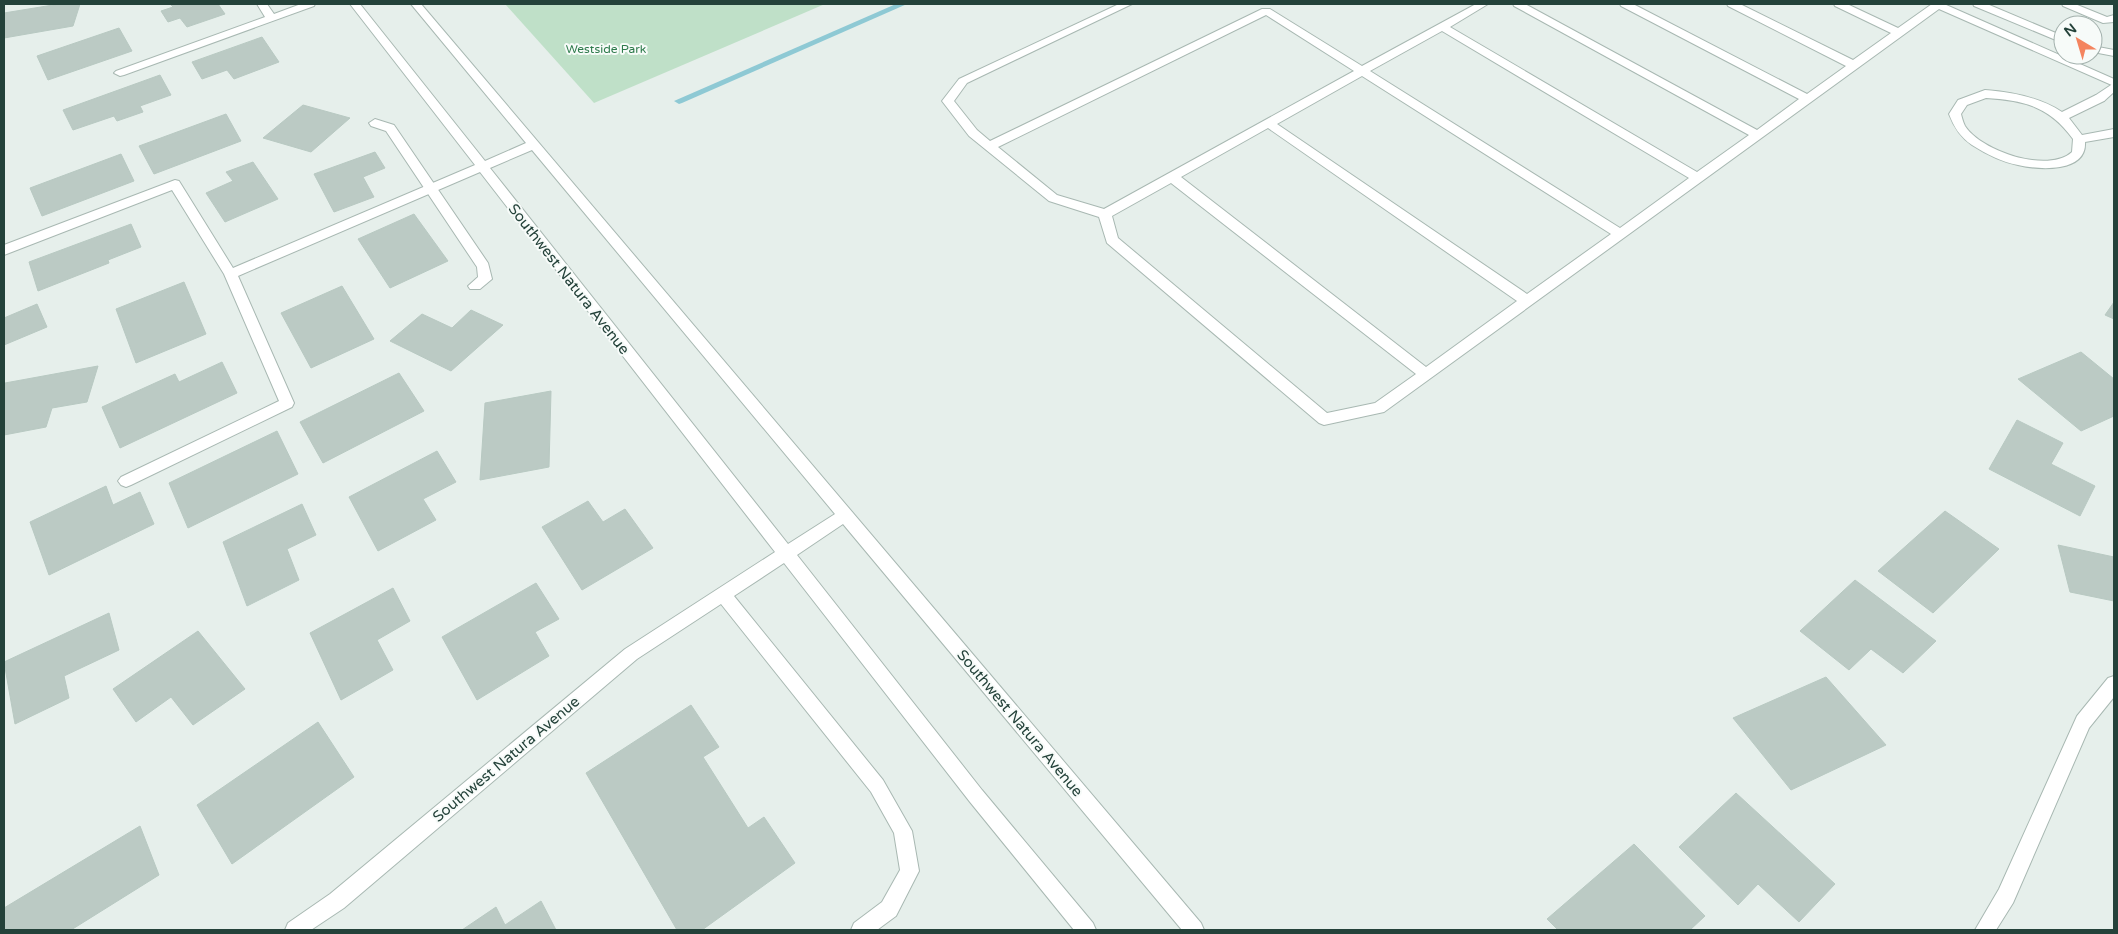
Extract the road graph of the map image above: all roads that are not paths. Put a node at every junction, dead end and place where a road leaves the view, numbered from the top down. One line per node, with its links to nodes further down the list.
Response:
1 (262, 4): 14 (street)
2 (310, 4): 14 (street)
3 (355, 4): 33 (street, Southwest Natura Avenue)
4 (416, 4): 31 (street, Southwest Natura Avenue)
5 (1127, 4): 32 (street)
6 (1483, 4): 16 (street)
7 (1518, 4): 29 (street)
8 (1625, 4): 24 (street)
9 (1732, 4): 19 (street)
10 (1839, 4): 17 (street)
11 (1939, 4): 17 (street); 22 (street)
12 (1978, 4): 18 (street)
13 (2067, 4): 15 (street)
14 (271, 18): 21 (street)
15 (2114, 18)
16 (1442, 27): 20 (street); 35 (street)
17 (1899, 33): 19 (street)
18 (2053, 36)
19 (1854, 65): 24 (street)
20 (1360, 72): 27 (street); 32 (street); 38 (street)
21 (120, 73)
22 (2114, 83)
23 (2114, 87): 25 (street)
24 (1808, 99): 29 (street)
25 (2061, 117): 30 (street); 30 (street)
26 (375, 123): 36 (street)
27 (1268, 123): 34 (street); 42 (street)
28 (2114, 133): 30 (street)
29 (1757, 135): 35 (street)
30 (2079, 139)
31 (535, 144): 33 (street); 45 (street, Southwest Natura Avenue)
32 (990, 146): 37 (street)
33 (482, 167): 36 (street); 46 (street, Southwest Natura Avenue)
34 (1172, 177): 37 (street); 43 (street)
35 (1698, 178): 38 (street)
36 (430, 189): 40 (street); 41 (street)
37 (1105, 214): 43 (street)
38 (1620, 234): 42 (street)
39 (4, 250): 40 (street)
40 (230, 274): 44 (street)
41 (475, 286)
42 (1527, 301): 43 (street)
43 (1426, 374)
44 (126, 481)
45 (845, 515): 46 (street, Southwest Natura Avenue); 52 (street, Southwest Natura Avenue)
46 (785, 554): 47 (street, Southwest Natura Avenue); 51 (street, Southwest Natura Avenue)
47 (723, 594): 49 (street, Southwest Natura Avenue); 50 (street)
48 (2114, 684): 53 (street)
49 (295, 930)
50 (861, 930)
51 (1086, 930)
52 (1194, 930)
53 (1985, 930)

